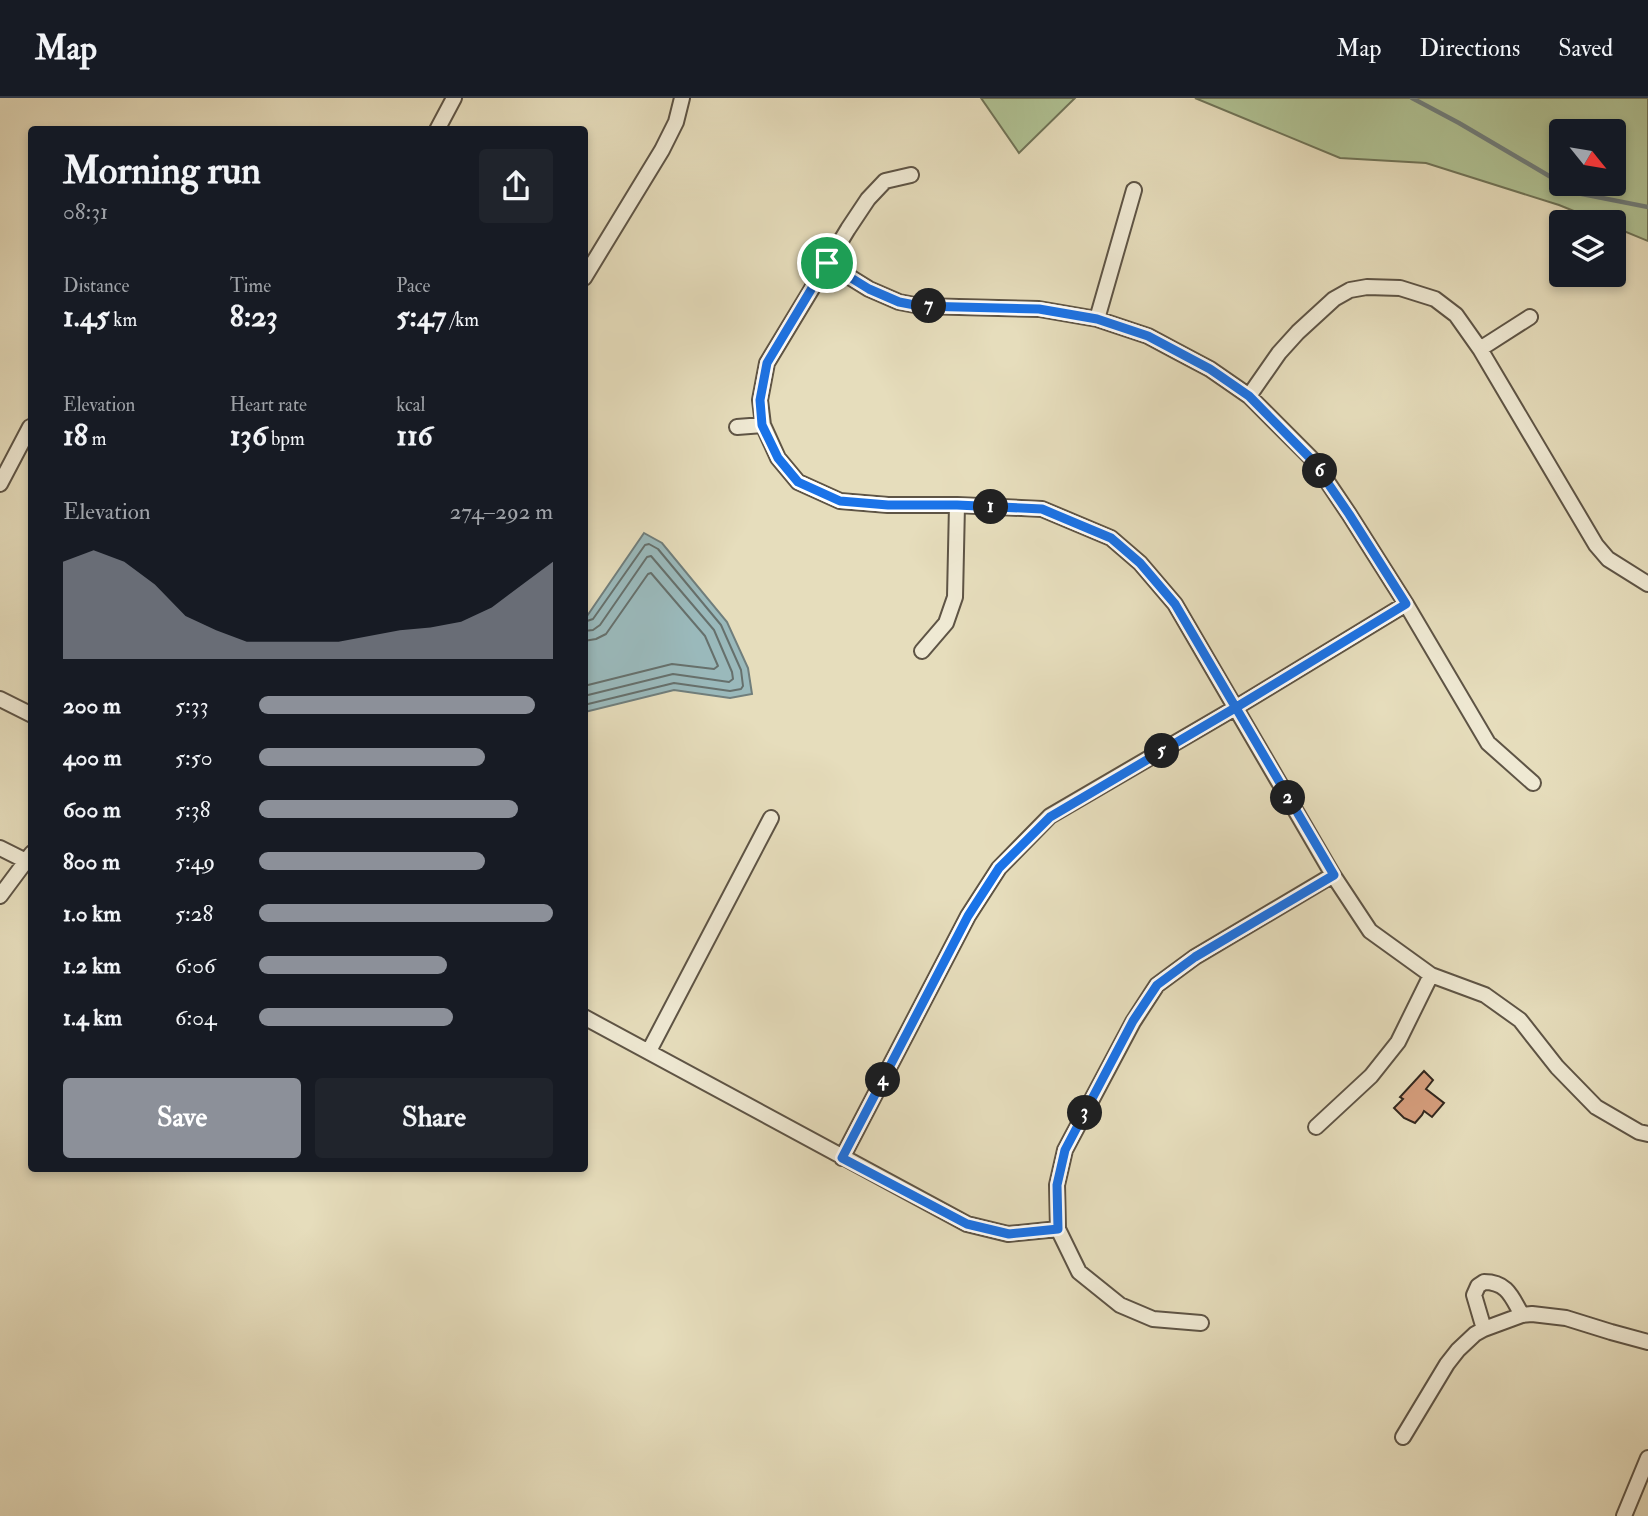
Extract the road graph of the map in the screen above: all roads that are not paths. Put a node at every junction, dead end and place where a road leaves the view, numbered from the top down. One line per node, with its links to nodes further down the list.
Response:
1 (454, 98): 3 (street)
2 (682, 98): 7 (street)
3 (439, 126)
4 (911, 175): 6 (street)
5 (1134, 190): 9 (street)
6 (827, 263): 9 (street); 12 (street)
7 (588, 271)
8 (1530, 317): 10 (street)
9 (1097, 319): 11 (street)
10 (1480, 349): 11 (street); 17 (street)
11 (1249, 396): 18 (street)
12 (762, 425): 13 (street); 16 (street)
13 (737, 427)
14 (28, 431): 15 (street)
15 (0, 484)
16 (957, 505): 19 (street); 21 (street)
17 (1648, 584)
18 (1406, 604): 21 (street); 23 (street)
19 (922, 650)
20 (0, 699): 22 (street)
21 (1235, 708): 28 (street); 35 (street)
22 (28, 713)
23 (1533, 783)
24 (771, 818): 32 (street)
25 (0, 848): 26 (street)
26 (28, 857)
27 (28, 858): 29 (street)
28 (1334, 875): 30 (street); 36 (street)
29 (0, 896)
30 (1431, 975): 33 (street); 34 (street)
31 (588, 1019): 32 (street)
32 (649, 1051): 35 (street)
33 (1316, 1126)
34 (1648, 1135)
35 (842, 1158): 36 (street)
36 (1058, 1229): 38 (street)
37 (1522, 1315): 39 (street); 39 (street); 40 (street)
38 (1201, 1323)
39 (1484, 1329): 41 (street)
40 (1648, 1342)
41 (1403, 1437)
42 (1648, 1458): 43 (street)
43 (1624, 1516)

